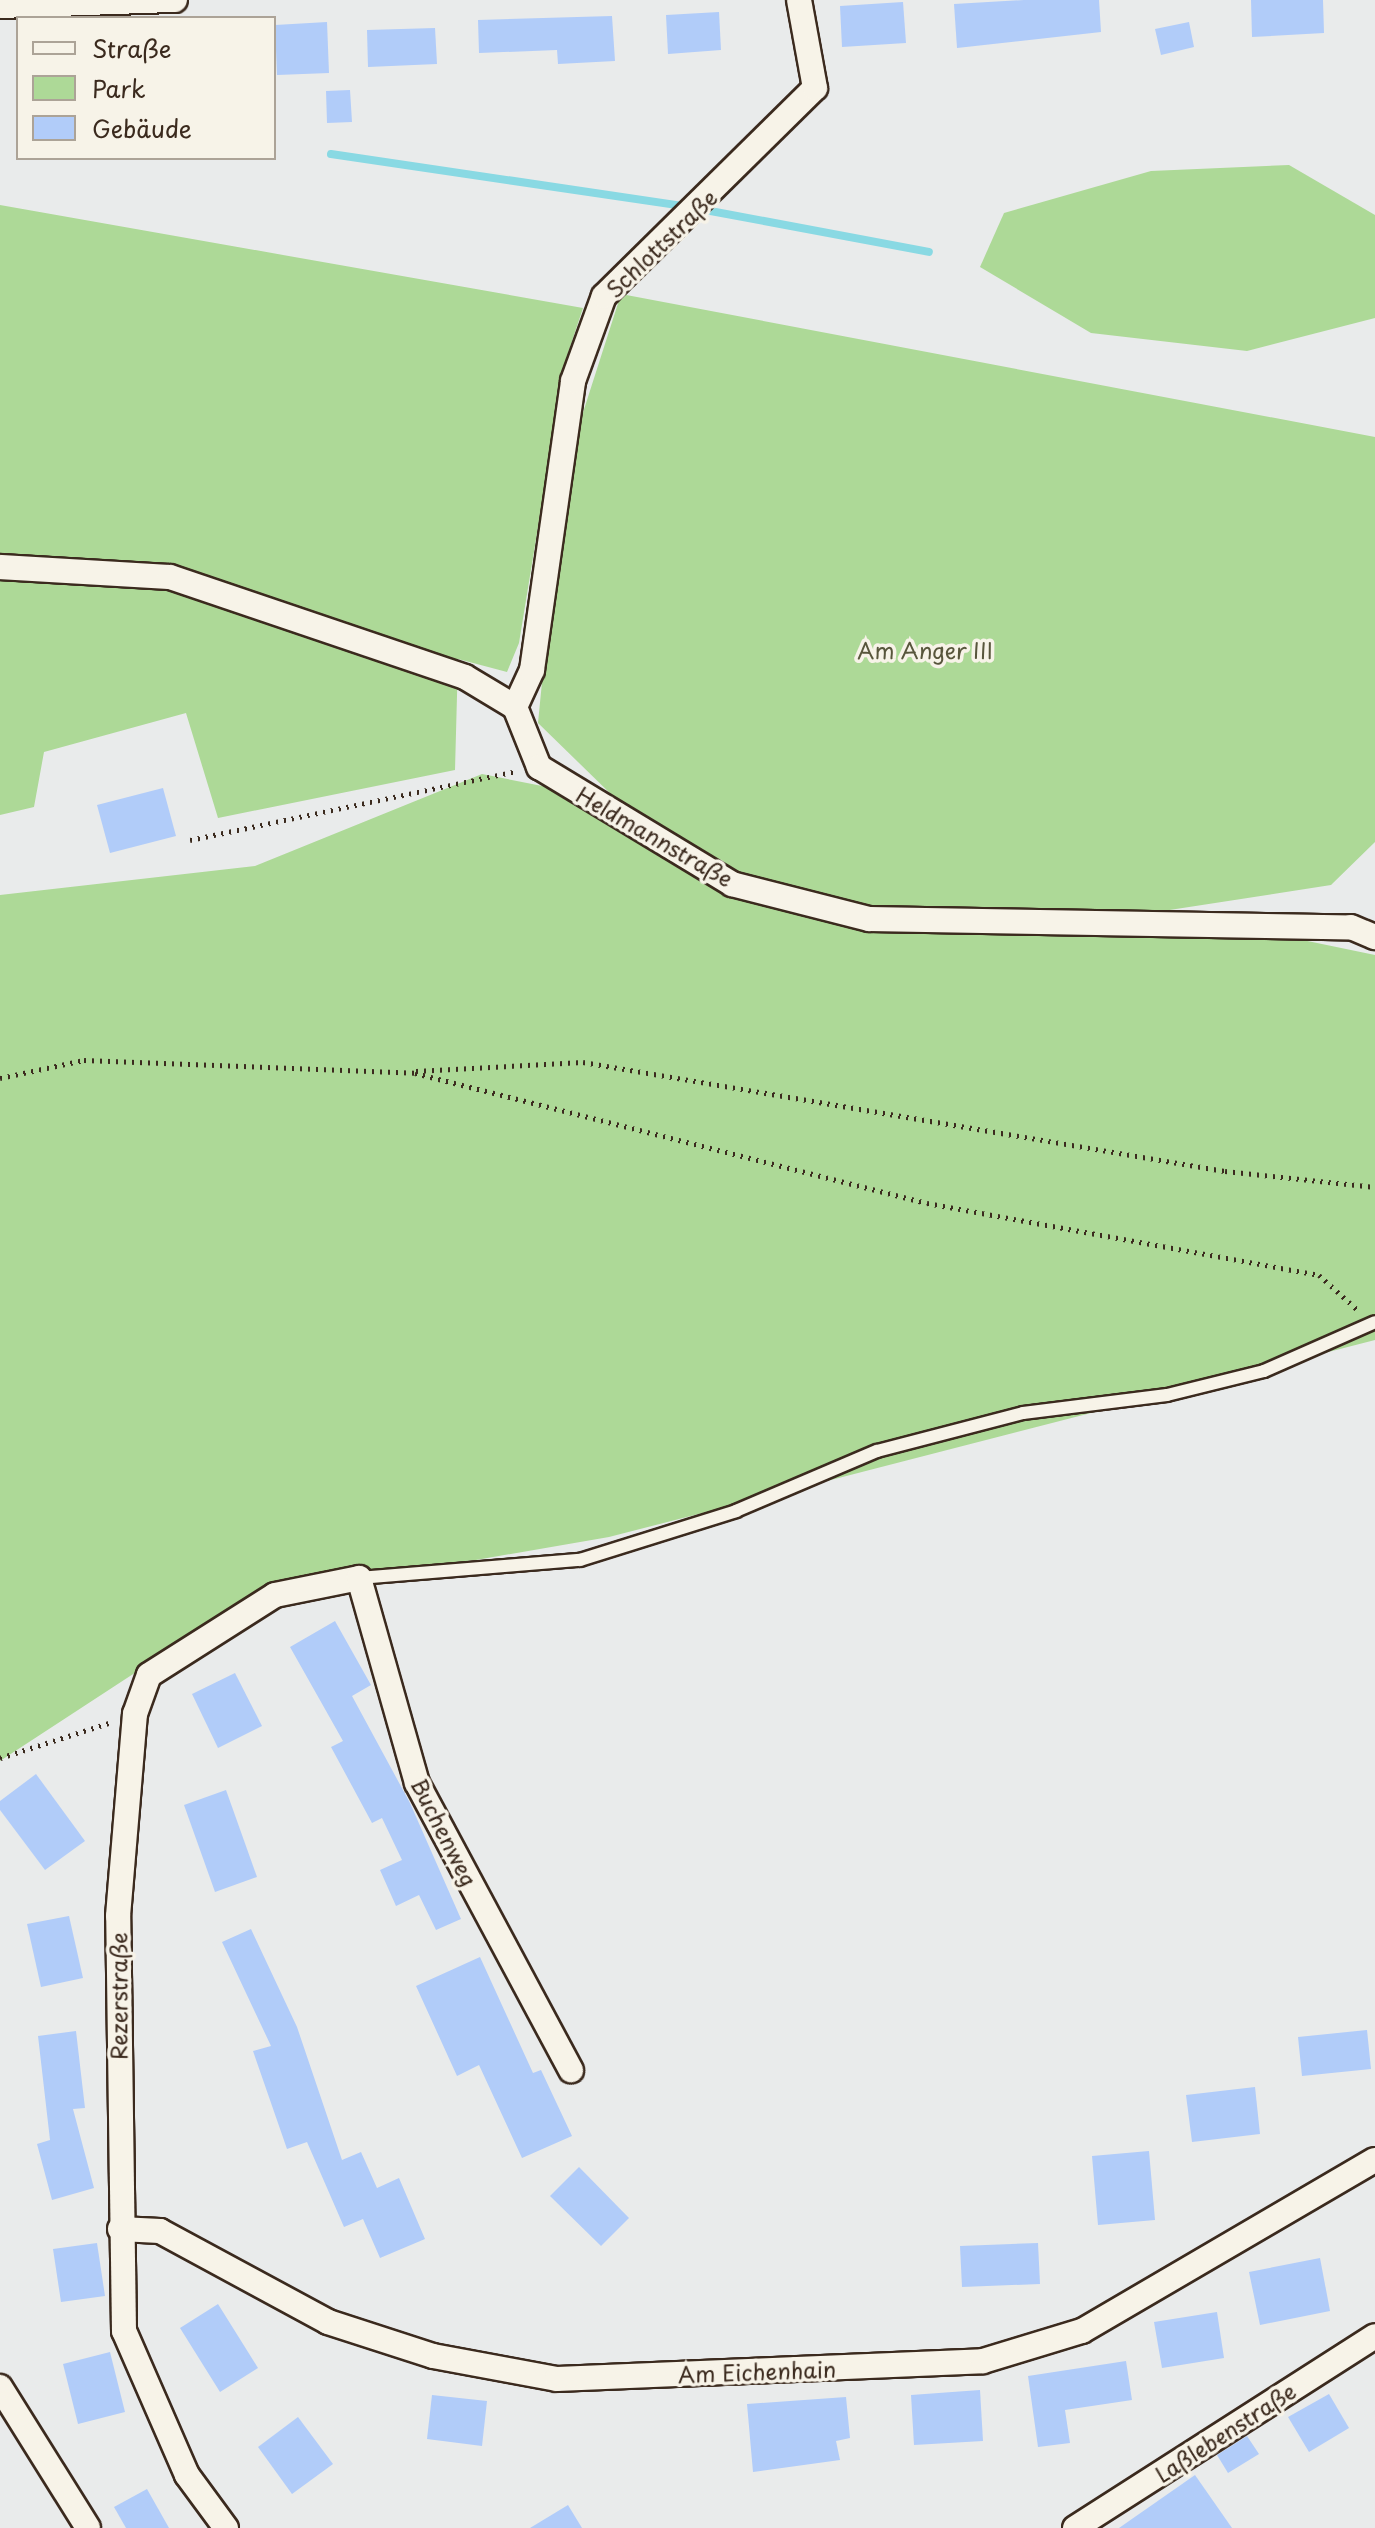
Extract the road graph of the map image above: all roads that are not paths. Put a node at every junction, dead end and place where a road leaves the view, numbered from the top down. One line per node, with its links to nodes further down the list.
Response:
1 (175, 0): 3 (street)
2 (799, 0): 5 (street, Schlottstraße)
3 (0, 6)
4 (0, 567): 5 (street)
5 (515, 707): 6 (street, Heldmannstraße)
6 (1375, 937)
7 (1373, 1322): 8 (lane)
8 (359, 1578): 9 (street, Buchenweg); 11 (street, Rezerstraße)
9 (571, 2070)
10 (1375, 2160): 11 (street, Am Eichenhain)
11 (120, 2229): 15 (street, Rezerstraße)
12 (1375, 2336): 16 (street, Laßlebenstraße)
13 (0, 2387): 14 (street)
14 (88, 2528)
15 (226, 2528)
16 (1075, 2528)

